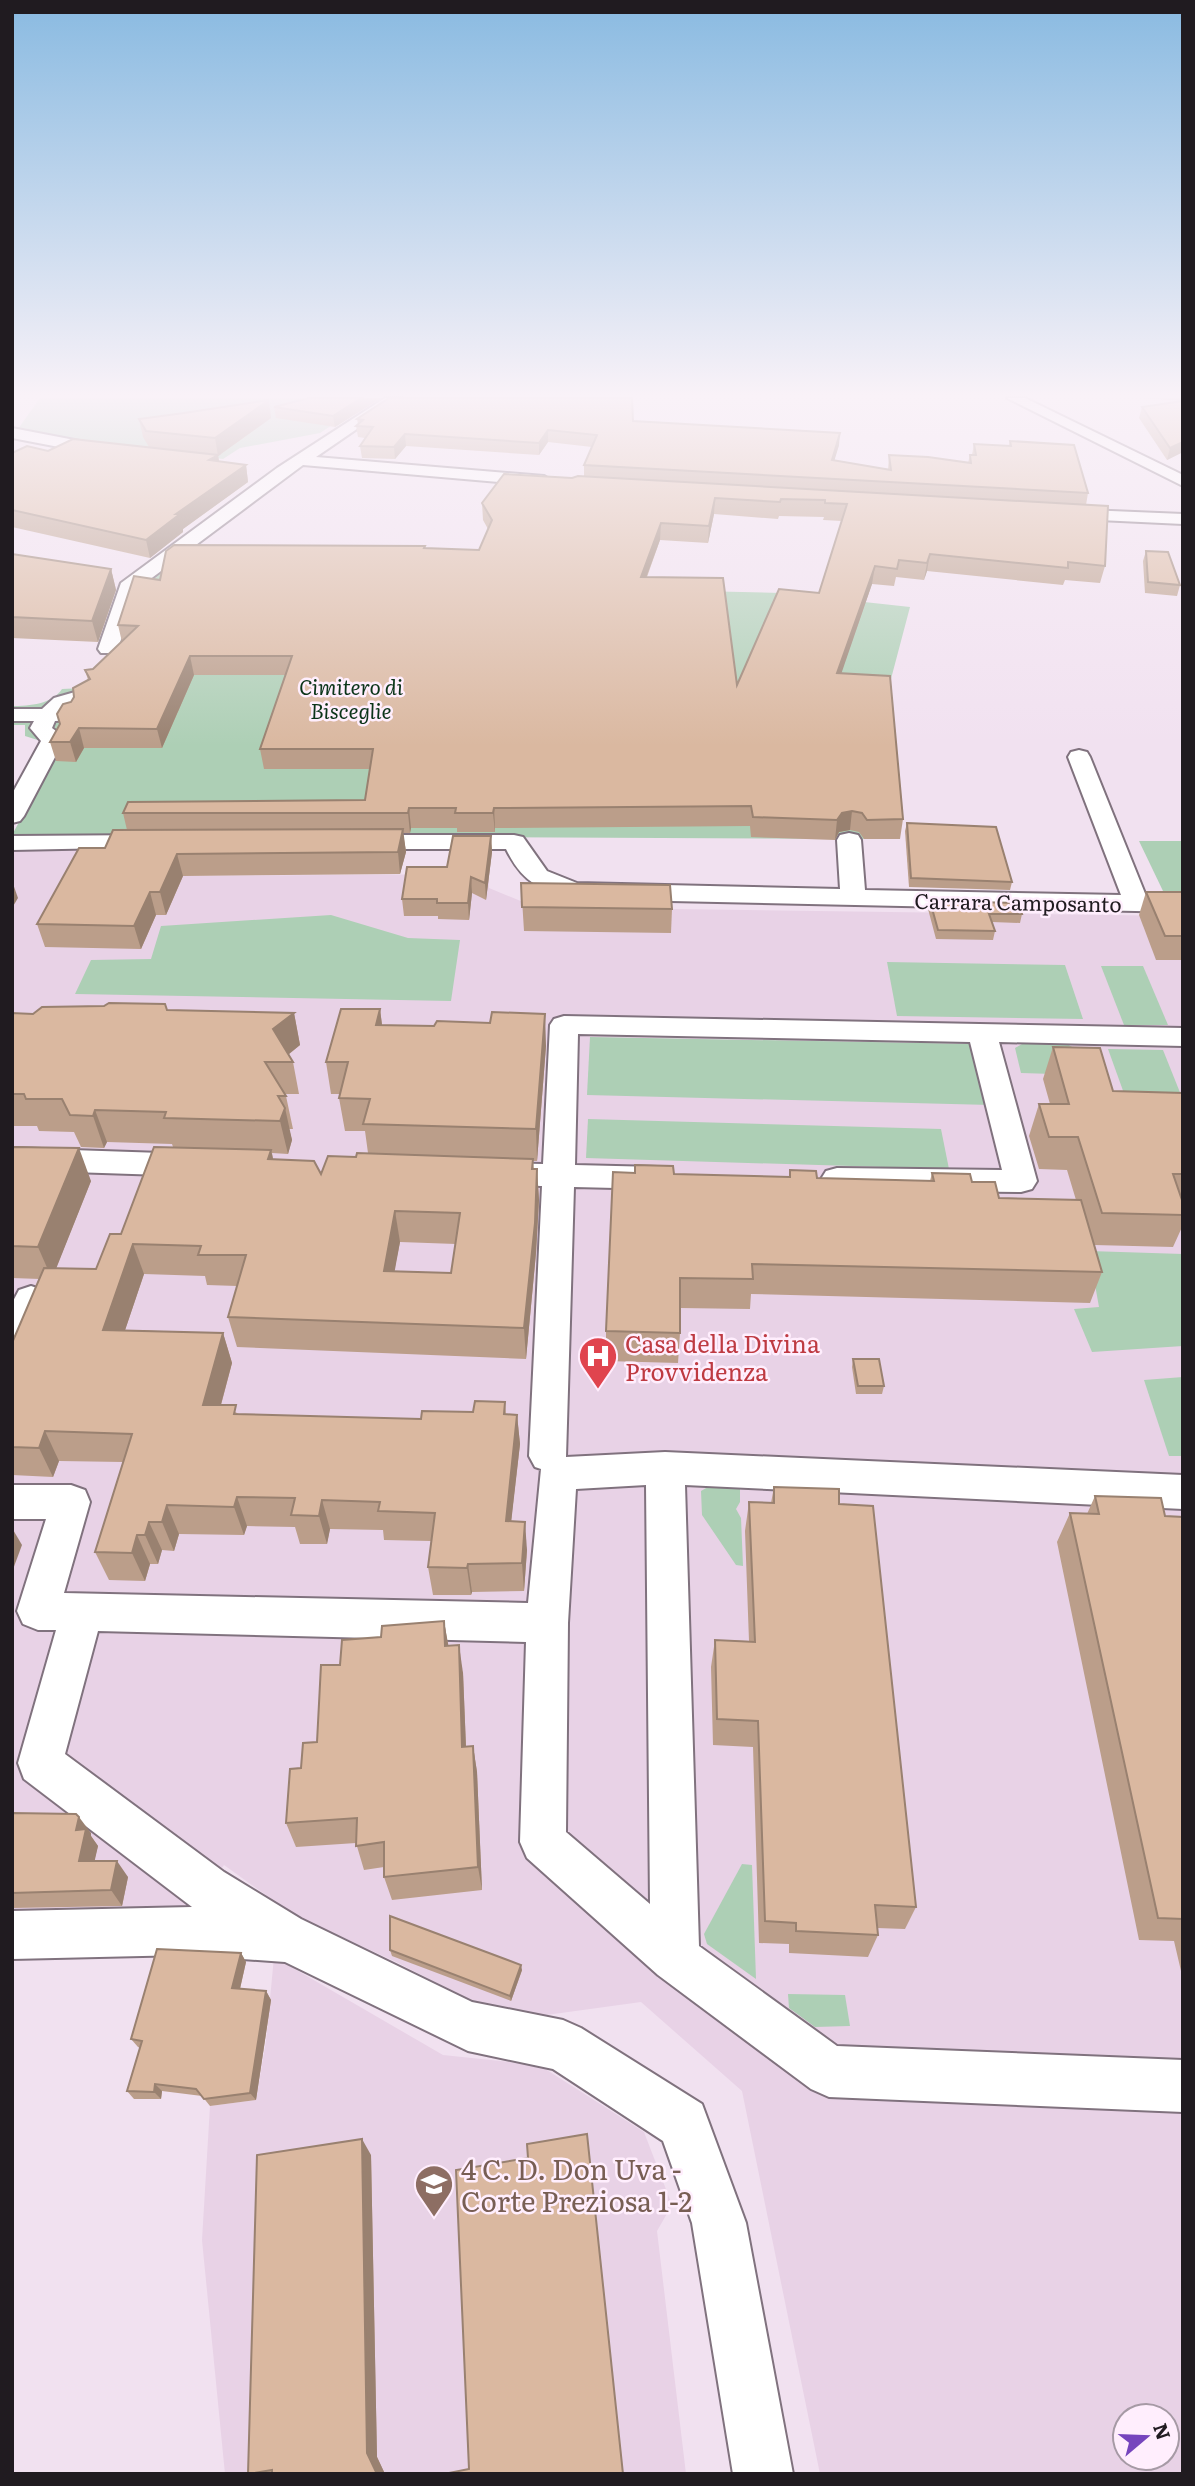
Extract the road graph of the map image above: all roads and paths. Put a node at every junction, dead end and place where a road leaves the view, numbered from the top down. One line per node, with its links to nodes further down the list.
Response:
1 (226, 514): 4 (street)
2 (1067, 514): 3 (street)
3 (1183, 519)
4 (108, 649)
5 (79, 706): 7 (street)
6 (12, 715): 7 (street)
7 (48, 715): 9 (street)
8 (1079, 757): 15 (street)
9 (12, 816)
10 (849, 839): 14 (street)
11 (12, 842): 12 (street)
12 (180, 842)
13 (333, 842): 14 (street, Carrara Camposanto)
14 (853, 897): 15 (street, Carrara Camposanto)
15 (1137, 904): 16 (street, Carrara Camposanto)
16 (1183, 904)
17 (982, 1032): 18 (street); 22 (street); 24 (street)
18 (1183, 1037)
19 (12, 1159): 20 (street)
20 (218, 1166)
21 (464, 1173): 22 (street)
22 (560, 1176): 23 (street); 27 (street)
23 (689, 1178)
24 (814, 1179)
25 (31, 1299): 26 (street)
26 (12, 1345)
27 (548, 1456)
28 (665, 1468): 29 (street); 32 (street); 35 (street)
29 (1183, 1492)
30 (12, 1502): 31 (street)
31 (82, 1612): 32 (street); 34 (street)
32 (547, 1623): 35 (street)
33 (12, 1935): 34 (street)
34 (288, 1938): 37 (street)
35 (675, 1958): 36 (street)
36 (1183, 2086)
37 (764, 2474)

